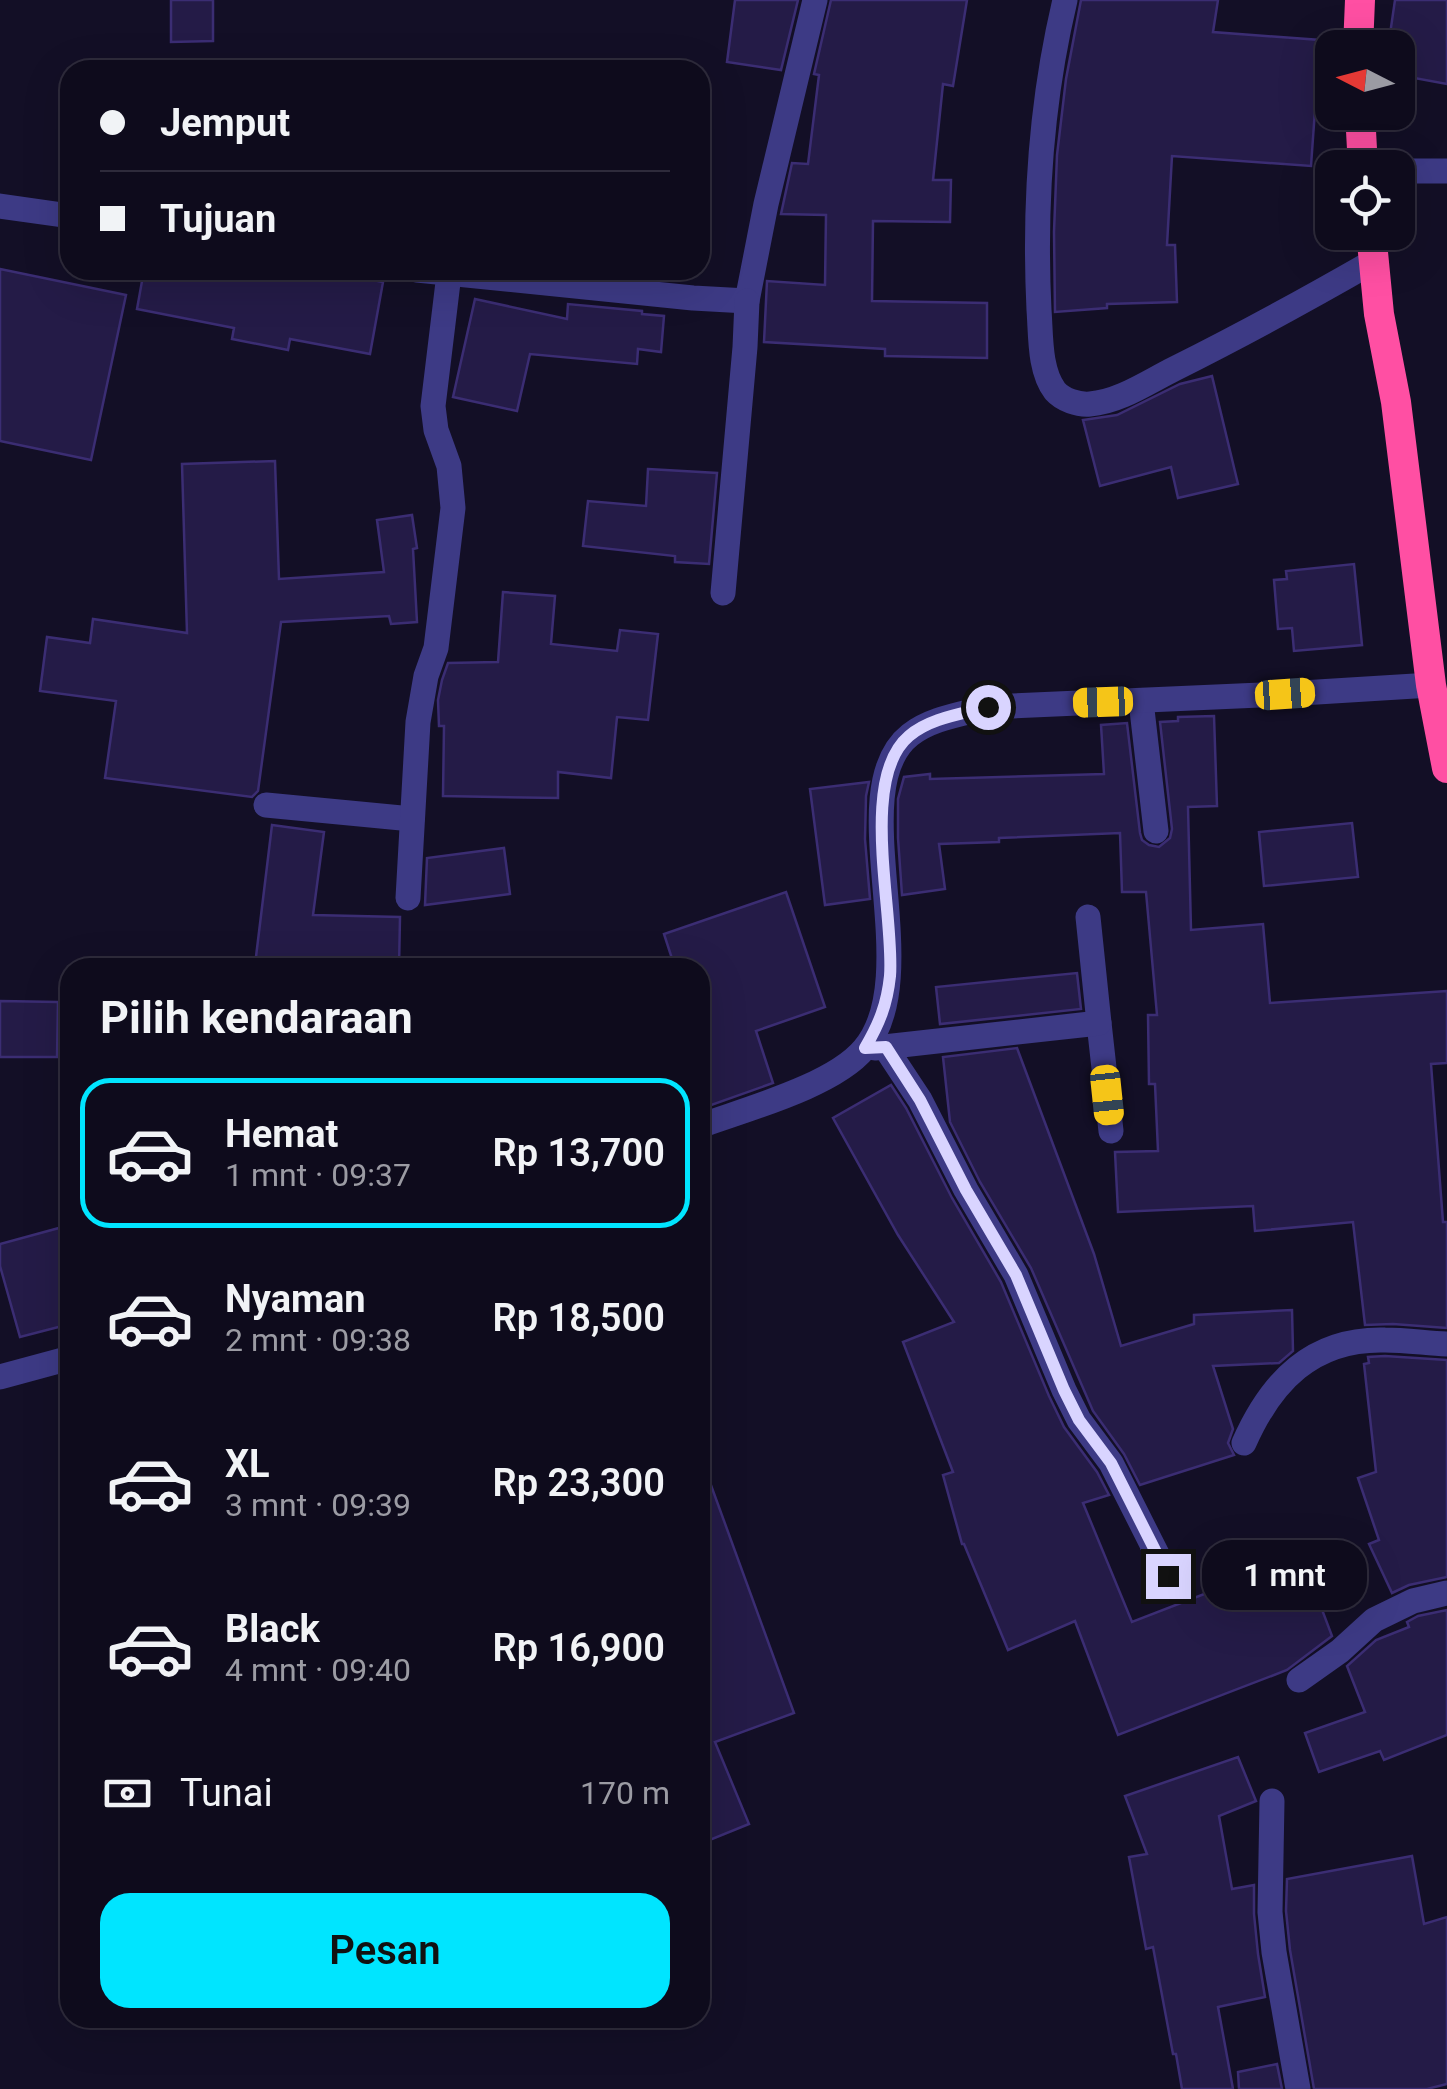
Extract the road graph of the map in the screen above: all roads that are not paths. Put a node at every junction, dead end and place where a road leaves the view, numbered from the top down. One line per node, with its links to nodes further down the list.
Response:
1 (815, 0): 13 (street)
2 (1065, 0): 9 (street)
3 (1360, 0): 4 (highway)
4 (1359, 30)
5 (1415, 171): 6 (street)
6 (1447, 171)
7 (0, 206): 8 (street)
8 (60, 215)
9 (1368, 250)
10 (1372, 250): 15 (highway)
11 (447, 280): 19 (street)
12 (509, 280): 13 (street)
13 (747, 301): 14 (street)
14 (723, 593)
15 (1431, 684): 16 (street); 17 (highway)
16 (1141, 700): 20 (street); 24 (street)
17 (1447, 768)
18 (266, 805): 19 (street)
19 (412, 818): 21 (street)
20 (1156, 831)
21 (408, 898)
22 (1088, 917): 23 (street)
23 (1098, 1023): 24 (street); 26 (street)
24 (875, 1048): 25 (street); 31 (street)
25 (710, 1122)
26 (1111, 1131)
27 (1447, 1344): 30 (street)
28 (60, 1361): 29 (street)
29 (0, 1376)
30 (1244, 1444)
31 (1168, 1576)
32 (1447, 1594): 33 (street)
33 (1299, 1680)
34 (1272, 1801): 35 (street)
35 (1298, 2089)

